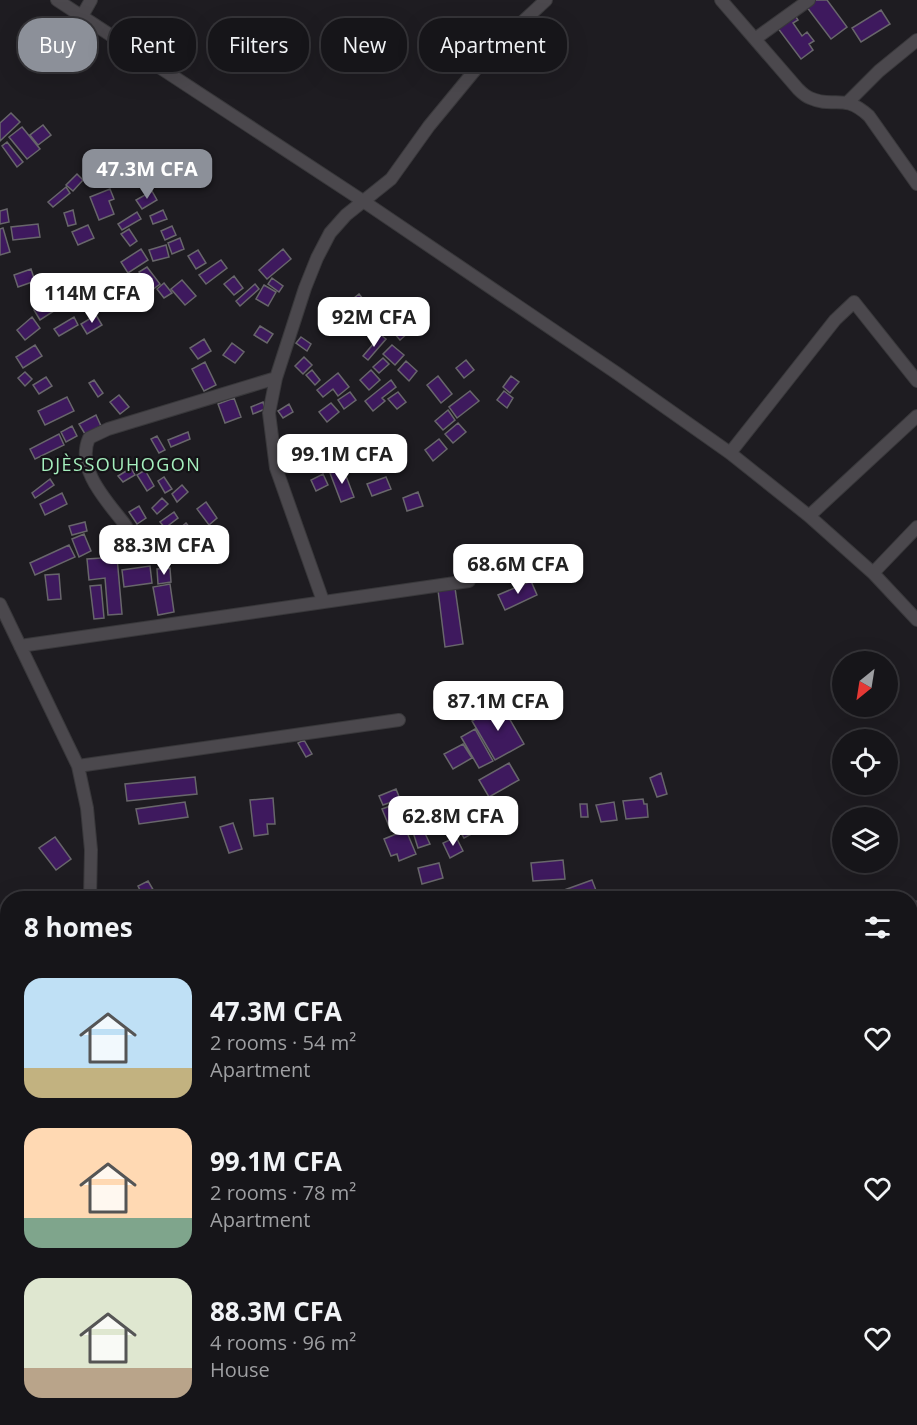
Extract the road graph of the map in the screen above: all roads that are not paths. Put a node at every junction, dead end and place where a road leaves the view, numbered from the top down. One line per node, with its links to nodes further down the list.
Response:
1 (58, 0): 6 (street)
2 (91, 0): 6 (street)
3 (546, 0): 11 (street)
4 (721, 0): 7 (street)
5 (809, 0): 7 (street)
6 (82, 16): 11 (street)
7 (755, 39): 9 (street)
8 (917, 40): 9 (street)
9 (848, 102): 10 (street)
10 (917, 184)
11 (363, 201): 12 (street); 15 (street)
12 (276, 378): 17 (street); 21 (street)
13 (917, 381): 15 (street)
14 (917, 416): 16 (street)
15 (730, 453): 16 (street)
16 (809, 516): 19 (street)
17 (126, 526)
18 (917, 527): 19 (street)
19 (873, 573): 23 (street)
20 (469, 581): 21 (street)
21 (324, 601): 24 (street)
22 (0, 604): 24 (street)
23 (917, 620)
24 (20, 645): 26 (street)
25 (399, 720): 26 (street)
26 (78, 766): 27 (street)
27 (90, 891)

